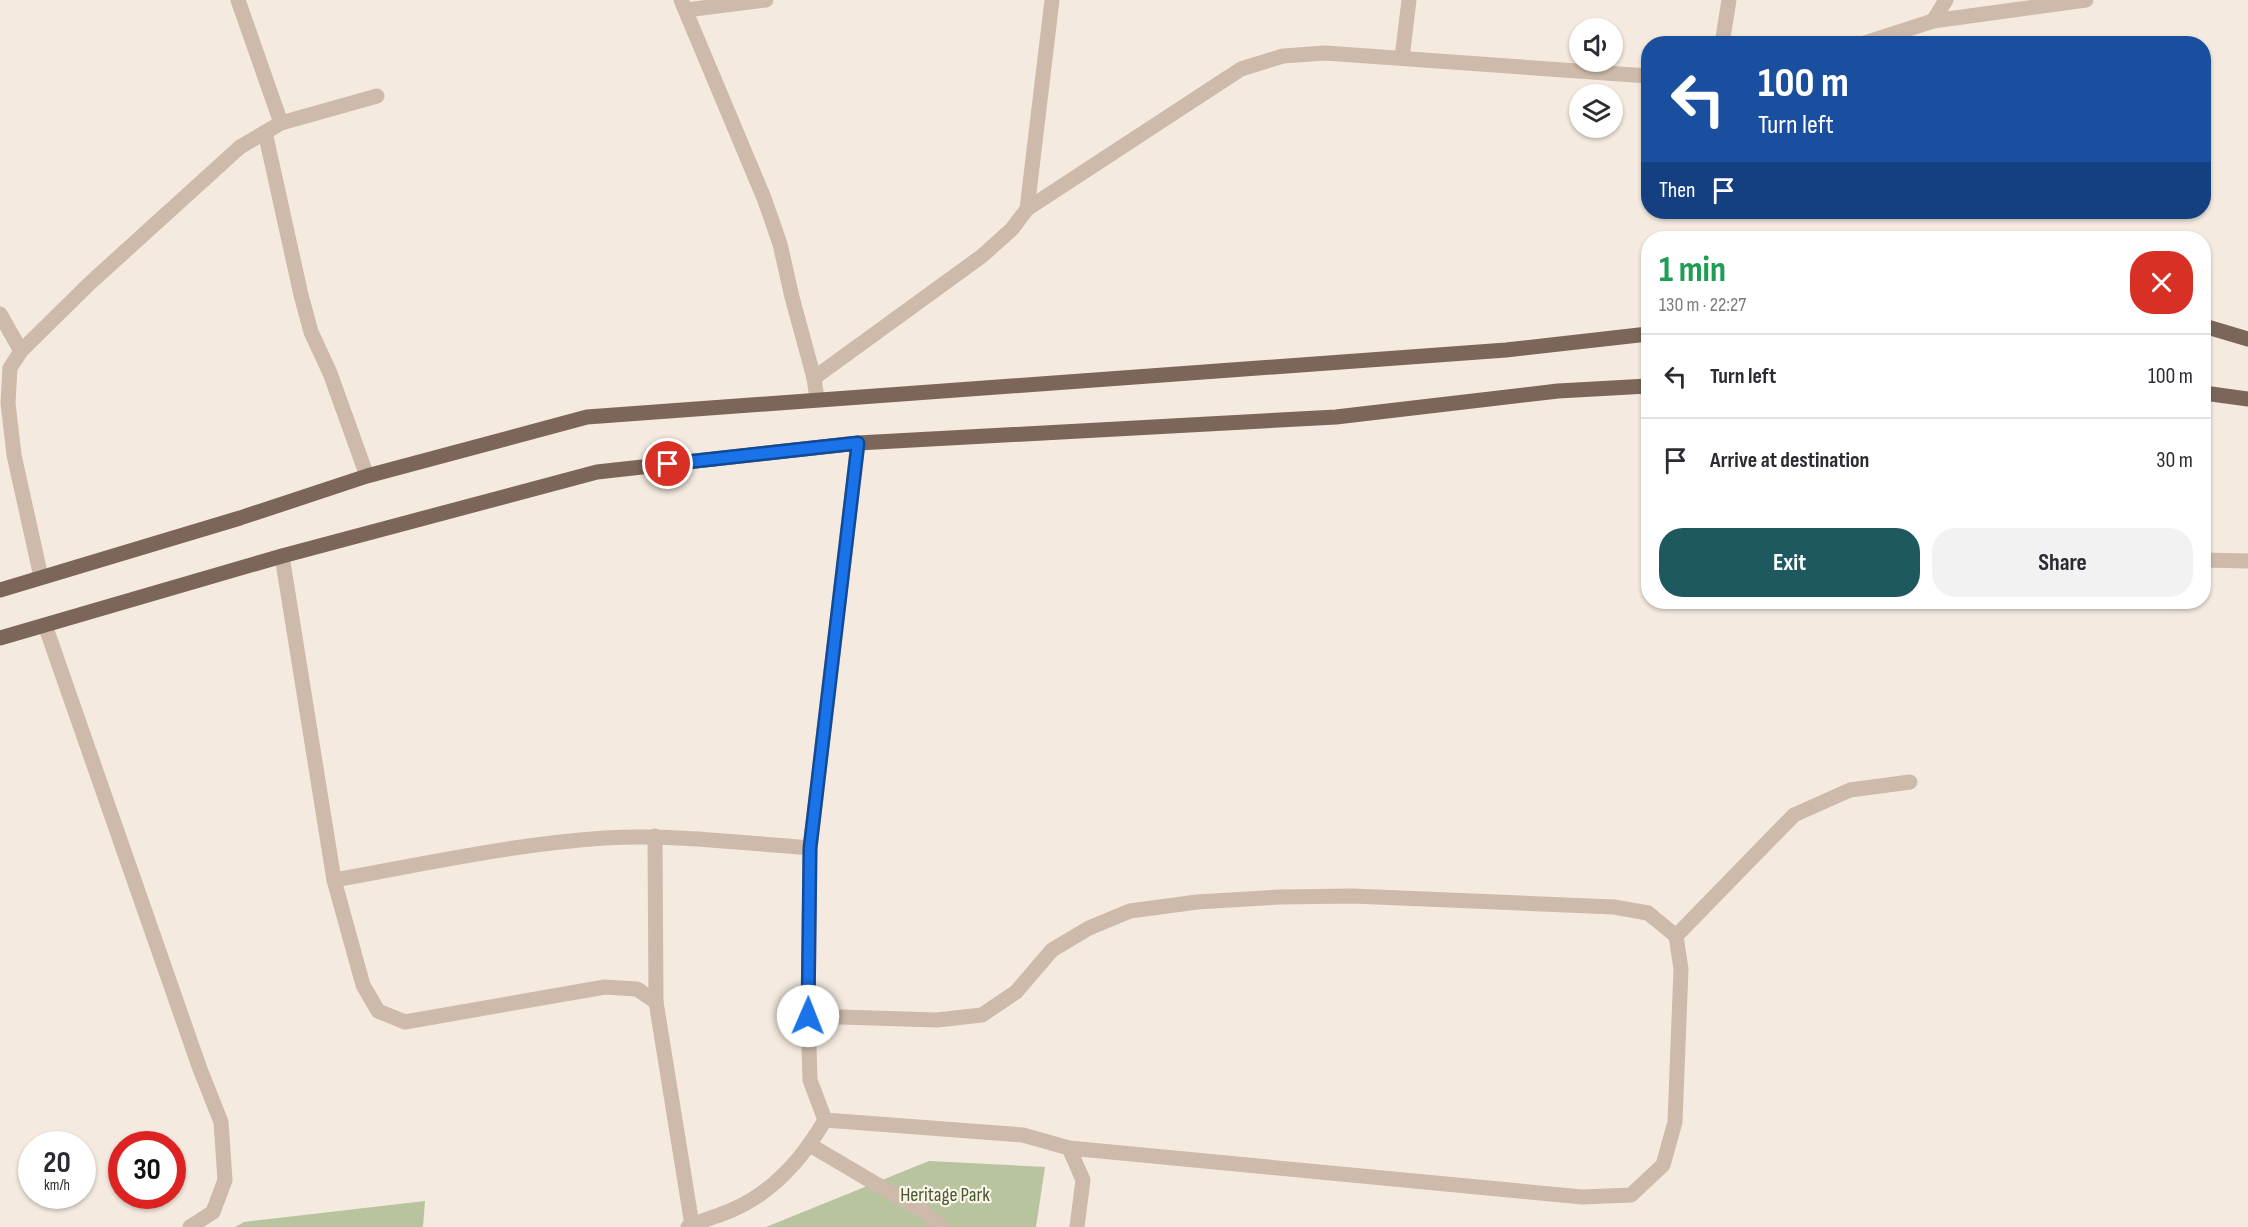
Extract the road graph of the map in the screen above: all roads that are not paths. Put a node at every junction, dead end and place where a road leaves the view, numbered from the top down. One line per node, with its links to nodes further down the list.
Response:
1 (238, 0): 15 (street)
2 (766, 0): 8 (street)
3 (1052, 0): 17 (street)
4 (1409, 0): 12 (street)
5 (1729, 0): 10 (street)
6 (1946, 0): 9 (street)
7 (2086, 0): 9 (street)
8 (684, 5): 23 (street)
9 (1934, 21): 11 (street)
10 (1723, 36)
11 (1887, 36)
12 (1402, 58): 13 (street); 17 (street)
13 (1641, 75)
14 (377, 96): 15 (street)
15 (281, 123): 16 (street)
16 (265, 132): 22 (street); 29 (street)
17 (1027, 209): 23 (street)
18 (0, 314): 22 (street)
19 (2211, 328): 21 (main road)
20 (1641, 335): 26 (main road)
21 (2248, 339)
22 (21, 351): 33 (street)
23 (814, 378): 26 (street)
24 (1641, 386): 28 (main road)
25 (2211, 394): 27 (main road)
26 (818, 399): 29 (main road)
27 (2248, 399)
28 (858, 443): 30 (main road); 39 (street)
29 (367, 476): 33 (main road)
30 (282, 556): 35 (main road); 40 (street)
31 (2211, 560): 32 (street)
32 (2248, 561)
33 (41, 577): 34 (main road)
34 (0, 590)
35 (45, 625): 36 (main road); 48 (street)
36 (0, 638)
37 (1910, 782): 41 (street)
38 (655, 836): 39 (street); 40 (street); 42 (street)
39 (810, 848): 43 (street)
40 (334, 880): 42 (street)
41 (1676, 936): 43 (street); 46 (street)
42 (656, 1002): 47 (street)
43 (808, 1016): 44 (street)
44 (825, 1120): 45 (street); 46 (street)
45 (810, 1145): 47 (street); 49 (street)
46 (1070, 1148): 50 (street)
47 (690, 1226)
48 (190, 1227)
49 (942, 1227)
50 (1077, 1227)

